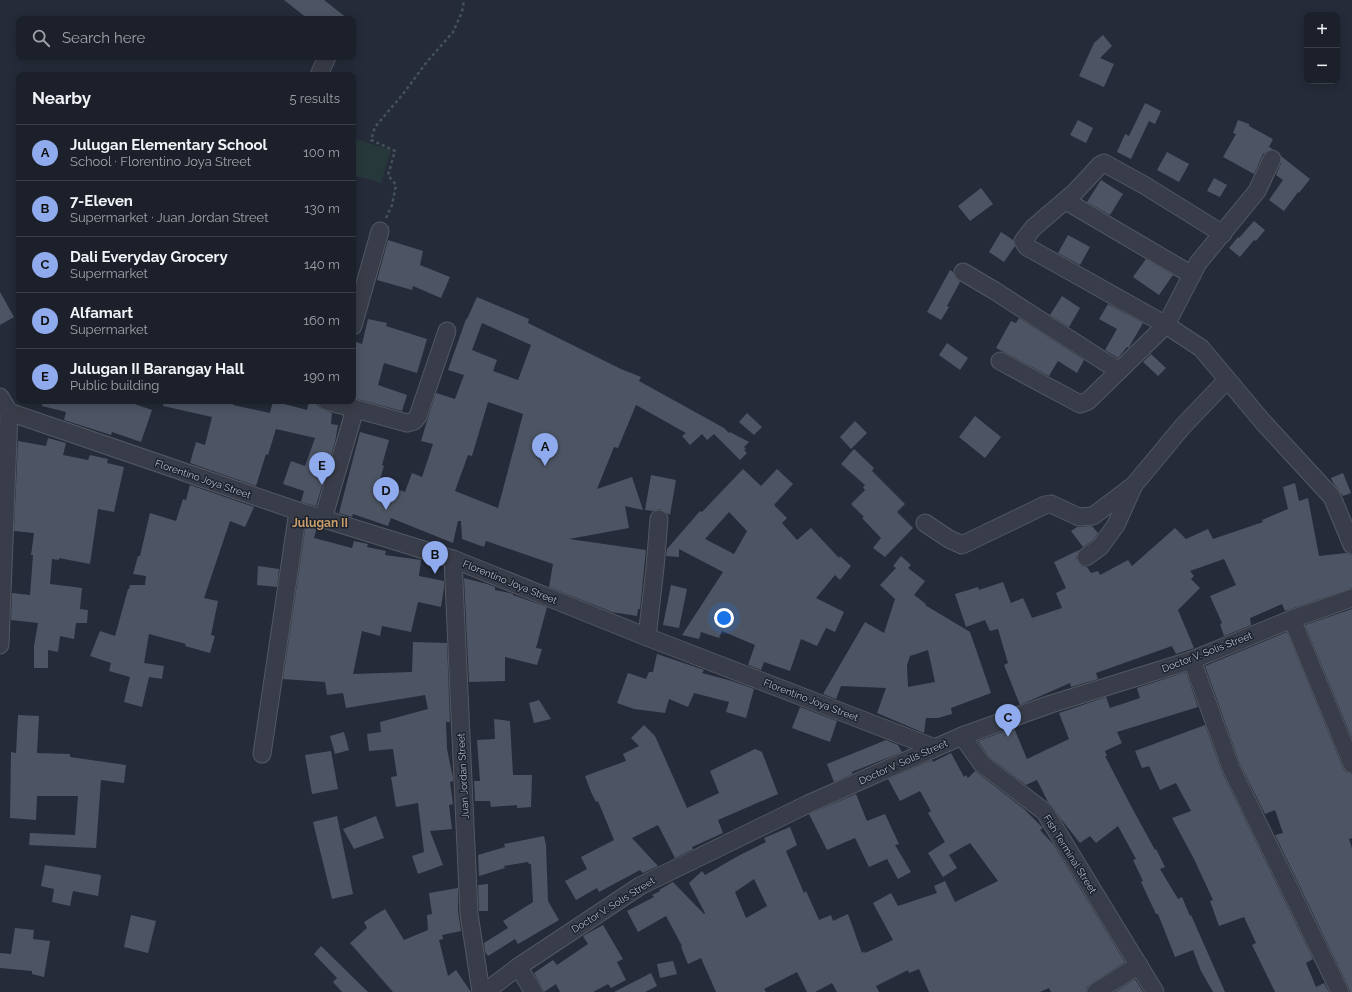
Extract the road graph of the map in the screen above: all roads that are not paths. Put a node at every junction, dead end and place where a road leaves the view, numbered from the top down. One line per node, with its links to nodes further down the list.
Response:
1 (326, 60): 2 (street)
2 (320, 72)
3 (1272, 159): 6 (street)
4 (1066, 201): 6 (street); 8 (street); 10 (street)
5 (380, 231): 9 (street)
6 (1223, 234): 8 (street)
7 (963, 272): 13 (street)
8 (1192, 275): 10 (street)
9 (356, 315)
10 (1166, 325): 13 (street); 14 (street)
11 (447, 331): 17 (street)
12 (1000, 361): 13 (street)
13 (1119, 371)
14 (1228, 380): 19 (street); 24 (street)
15 (0, 397): 18 (street)
16 (339, 404): 17 (street)
17 (355, 409): 22 (street)
18 (9, 412): 20 (street, Florentino Joya Street); 30 (street)
19 (1134, 485): 23 (street); 25 (street)
20 (298, 511): 22 (street, Florentino Joya Street); 34 (street)
21 (659, 519): 29 (street)
22 (322, 520): 26 (street, Florentino Joya Street)
23 (925, 523)
24 (1352, 545)
25 (1086, 557)
26 (453, 559): 29 (street, Florentino Joya Street); 38 (street, Juan Jordan Street)
27 (1352, 598): 28 (street, Doctor V. Solis Street)
28 (1292, 619): 31 (street, Doctor V. Solis Street); 35 (street)
29 (647, 637): 33 (street, Florentino Joya Street)
30 (0, 645)
31 (1192, 660): 32 (street, Doctor V. Solis Street); 43 (street)
32 (962, 736): 33 (street, Doctor V. Solis Street); 36 (street, Fish Terminal Street)
33 (935, 748): 37 (street, Doctor V. Solis Street)
34 (262, 754)
35 (1352, 764)
36 (1139, 965): 41 (street); 42 (street, Fish Terminal Street)
37 (518, 967): 39 (street, Doctor V. Solis Street); 40 (street)
38 (481, 992)
39 (485, 992)
40 (534, 992)
41 (1096, 992)
42 (1155, 992)
43 (1340, 992)

